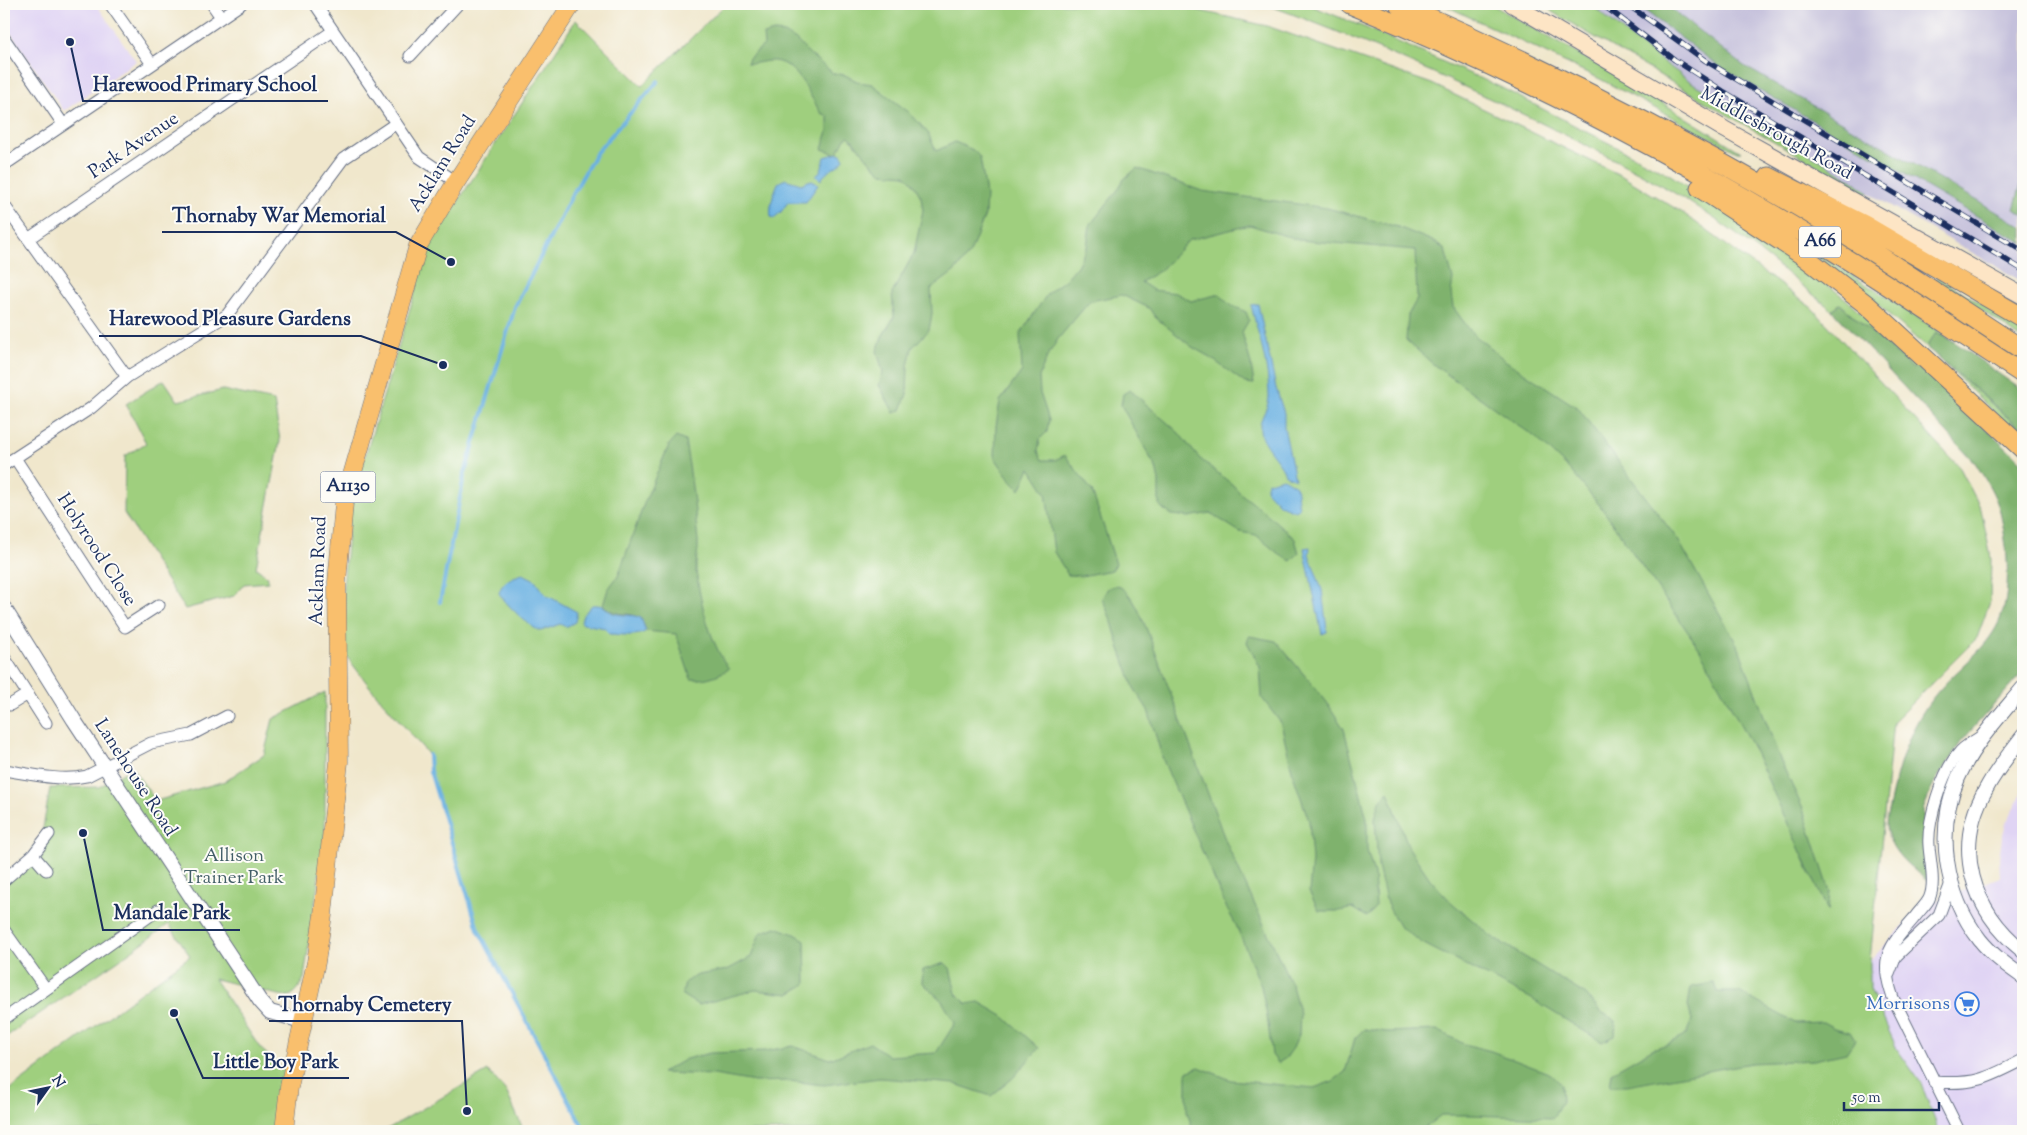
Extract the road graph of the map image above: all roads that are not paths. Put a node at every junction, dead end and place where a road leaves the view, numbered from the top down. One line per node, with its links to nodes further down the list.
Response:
1 (110, 4): 14 (street)
2 (212, 4): 10 (street)
3 (242, 4): 10 (street)
4 (315, 4): 11 (street)
5 (458, 4): 13 (street)
6 (572, 4): 20 (main road, Acklam Road / A1130)
7 (1350, 4): 17 (highway, A66)
8 (1398, 4): 18 (highway, A66)
9 (1512, 4): 23 (main road, Middlesbrough Road)
10 (222, 17): 14 (street)
11 (334, 31): 16 (street); 22 (street, Park Avenue)
12 (4, 38): 15 (street)
13 (410, 56)
14 (152, 64): 15 (street)
15 (63, 124): 19 (street)
16 (395, 124): 20 (street); 27 (street)
17 (1608, 125): 26 (highway, A66); 28 (highway, A66)
18 (1674, 137): 24 (highway); 25 (highway, A66)
19 (4, 165)
20 (456, 182): 57 (main road, Acklam Road / A1130)
21 (4, 205): 22 (street)
22 (28, 239): 27 (street)
23 (2023, 296)
24 (2023, 318)
25 (2023, 350)
26 (2023, 374)
27 (127, 377): 29 (street)
28 (2023, 449)
29 (15, 458): 30 (street); 31 (street, Holyrood Close)
30 (4, 465)
31 (159, 605)
32 (4, 608): 41 (street, Lanehouse Road)
33 (4, 657): 35 (street)
34 (2023, 688): 39 (street)
35 (28, 694): 36 (street); 38 (street)
36 (10, 705)
37 (227, 716): 41 (street)
38 (46, 723)
39 (1988, 731): 47 (street); 53 (street)
40 (2023, 736): 52 (street)
41 (105, 766): 42 (street); 57 (street, Lanehouse Road)
42 (4, 770)
43 (49, 834): 44 (street)
44 (33, 855): 45 (street); 46 (street)
45 (46, 870)
46 (4, 880)
47 (1951, 882): 53 (street); 54 (street)
48 (158, 910): 50 (street)
49 (132, 913): 50 (street)
50 (139, 923): 55 (street)
51 (4, 930): 55 (street)
52 (2023, 951)
53 (1888, 976): 59 (street)
54 (2023, 977)
55 (46, 989): 56 (street)
56 (4, 1019)
57 (302, 1021): 60 (main road, Acklam Road / A1130)
58 (2023, 1060): 59 (street)
59 (1934, 1082): 61 (street)
60 (284, 1131)
61 (1959, 1131)

